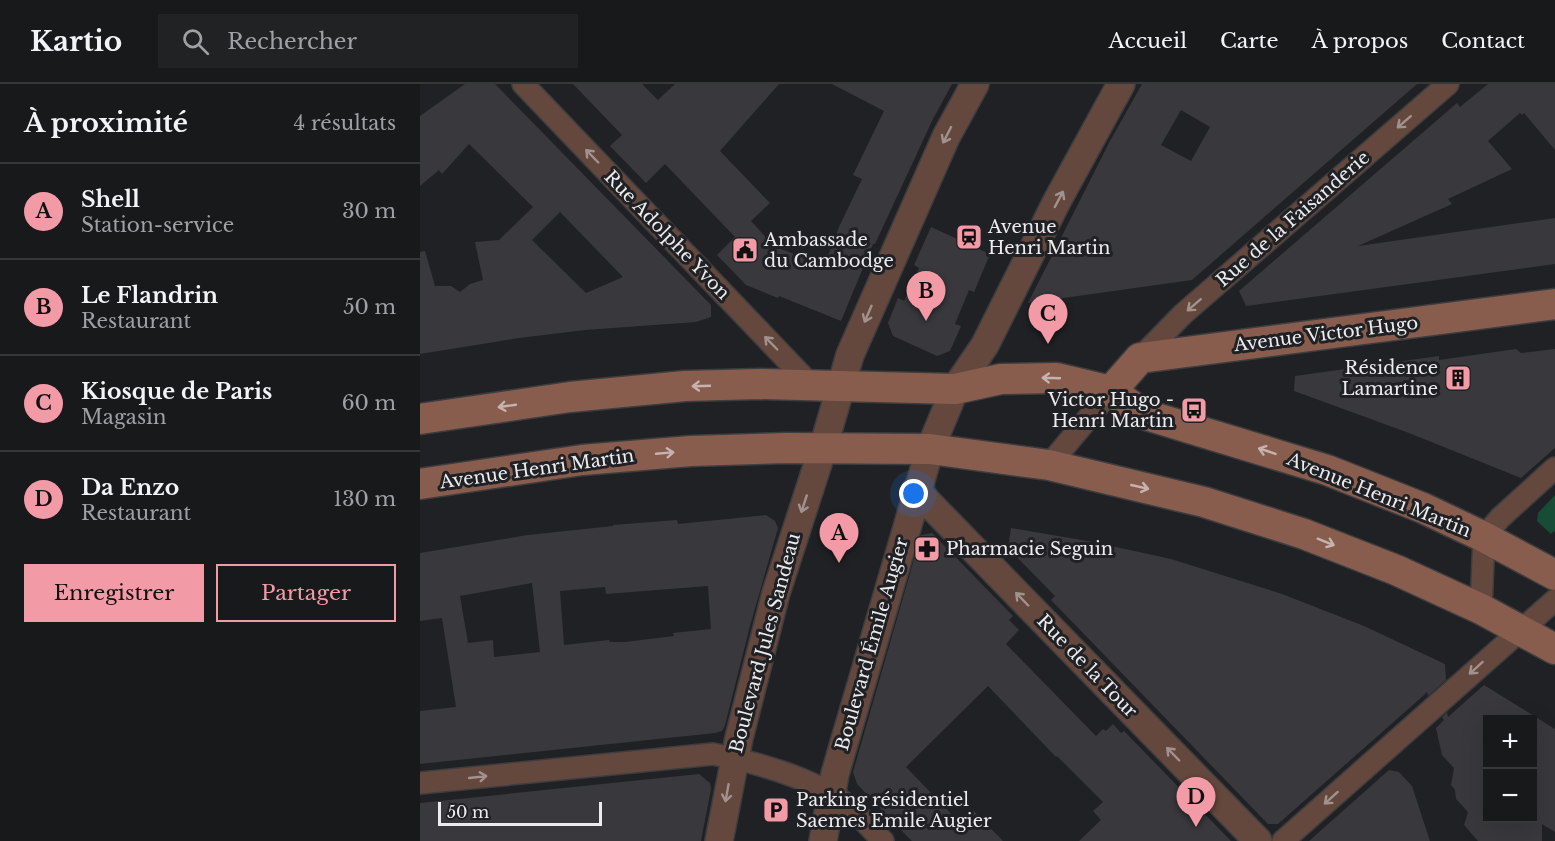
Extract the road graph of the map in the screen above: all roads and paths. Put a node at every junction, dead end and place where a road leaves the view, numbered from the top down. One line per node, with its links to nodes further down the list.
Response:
1 (523, 84): 7 (street, Rue Adolphe Yvon, one-way to 1)
2 (975, 84): 8 (street, Boulevard Jules Sandeau, one-way to 8)
3 (1120, 84): 9 (street, Boulevard Émile Augier, one-way to 3)
4 (1449, 84): 6 (street, Rue de la Faisanderie, one-way to 6)
5 (1555, 304): 6 (main road, Avenue Victor Hugo)
6 (1140, 358): 10 (main road)
7 (811, 385): 8 (main road, Avenue Henri Martin); 11 (main road, Avenue Henri Martin, one-way to 11)
8 (841, 386): 9 (main road, Avenue Henri Martin); 12 (street, Boulevard Jules Sandeau)
9 (955, 389): 10 (main road, Avenue Henri Martin, one-way to 9); 13 (street, Boulevard Émile Augier)
10 (1111, 391): 14 (street); 18 (main road, Avenue Henri Martin, one-way to 10)
11 (420, 419)
12 (823, 448): 13 (main road, Avenue Henri Martin); 16 (main road, Avenue Henri Martin, one-way to 12); 24 (street, Boulevard Jules Sandeau, one-way to 24)
13 (930, 449): 14 (main road, Avenue Henri Martin); 17 (street, Boulevard Émile Augier)
14 (1049, 465): 21 (main road, Avenue Henri Martin, one-way to 21)
15 (1555, 468): 18 (street)
16 (420, 484)
17 (916, 490): 26 (street, Boulevard Émile Augier); 30 (street, Rue de la Tour, one-way to 17)
18 (1484, 537): 19 (main road, Avenue Henri Martin); 21 (street)
19 (1555, 575)
20 (1555, 600): 22 (street)
21 (1481, 609): 22 (main road, Avenue Henri Martin)
22 (1520, 629): 23 (main road, Avenue Henri Martin); 31 (street, one-way to 31)
23 (1555, 649)
24 (734, 758): 25 (street, one-way to 24); 26 (street); 27 (street, Boulevard Jules Sandeau, one-way to 27)
25 (420, 783)
26 (831, 795): 28 (street, Boulevard Émile Augier); 29 (street)
27 (719, 841)
28 (823, 841)
29 (883, 841)
30 (1258, 841)
31 (1283, 841)

